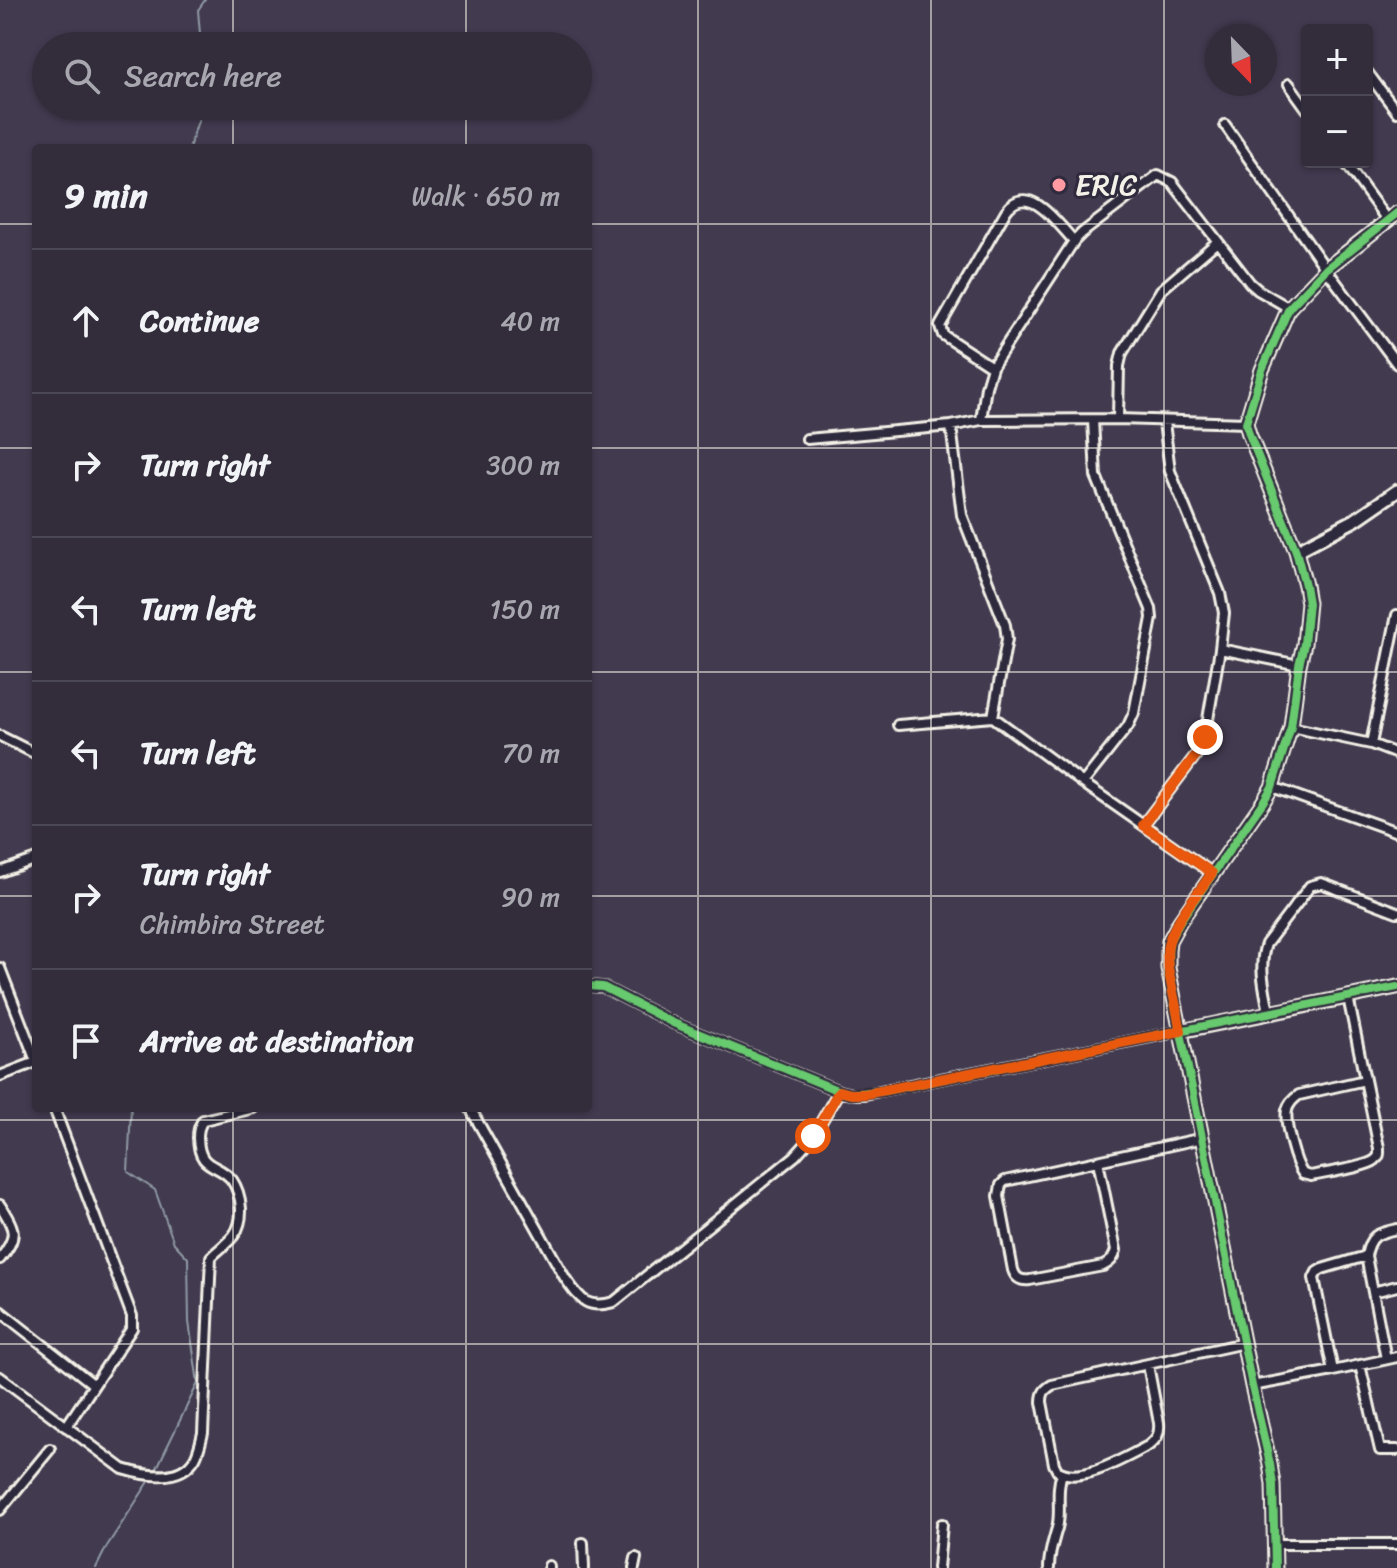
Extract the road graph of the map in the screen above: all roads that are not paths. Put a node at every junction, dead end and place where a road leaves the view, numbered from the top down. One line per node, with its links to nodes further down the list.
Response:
1 (1373, 80): 4 (street)
2 (1289, 84): 3 (street)
3 (1301, 101)
4 (1397, 112)
5 (1225, 125): 10 (street)
6 (1350, 168): 7 (street)
7 (1392, 216): 10 (street)
8 (1074, 241): 9 (street); 13 (street); 13 (street)
9 (1217, 242): 11 (street); 14 (street)
10 (1326, 269): 11 (street); 12 (street)
11 (1289, 308): 18 (street)
12 (1397, 364)
13 (992, 367): 15 (street)
14 (1118, 419): 16 (street); 17 (street)
15 (981, 420): 16 (street); 19 (street)
16 (1093, 420): 33 (street)
17 (1164, 422): 18 (street); 24 (street)
18 (1246, 423): 22 (street)
19 (951, 426): 20 (street); 26 (street)
20 (807, 439)
21 (1397, 491): 22 (street)
22 (1296, 551): 25 (street)
23 (1397, 615): 30 (street)
24 (1220, 649): 25 (street); 35 (street)
25 (1299, 665): 28 (street)
26 (993, 717): 27 (street); 33 (street)
27 (898, 725)
28 (1291, 727): 30 (street); 34 (street)
29 (0, 736): 31 (street)
30 (1371, 744): 32 (street)
31 (32, 752)
32 (1397, 754)
33 (1083, 783): 35 (street)
34 (1272, 787): 36 (street); 39 (street)
35 (1143, 825): 39 (street)
36 (1397, 832)
37 (32, 860): 38 (street)
38 (0, 872)
39 (1212, 873): 46 (street)
40 (1397, 912): 45 (street)
41 (0, 968): 47 (street)
42 (592, 986): 51 (street)
43 (1397, 987): 44 (street)
44 (1348, 997): 45 (street); 50 (street)
45 (1269, 1012): 46 (street)
46 (1181, 1031): 51 (street); 55 (street)
47 (32, 1051)
48 (32, 1063): 49 (street)
49 (0, 1076)
50 (1365, 1080): 50 (street)
51 (839, 1091): 54 (street)
52 (56, 1112): 71 (street)
53 (237, 1112): 73 (street)
54 (472, 1112)
55 (1203, 1138): 56 (street); 64 (street)
56 (1098, 1161): 56 (street)
57 (0, 1205): 60 (street)
58 (1397, 1229): 59 (street)
59 (1366, 1256): 62 (street); 69 (street)
60 (0, 1259)
61 (1397, 1286): 62 (street)
62 (1373, 1292): 66 (street)
63 (0, 1311): 71 (street)
64 (1244, 1343): 67 (street); 72 (street)
65 (1397, 1357): 66 (street)
66 (1386, 1359): 68 (street)
67 (1148, 1365): 76 (street); 76 (street)
68 (1360, 1365): 69 (street); 75 (street)
69 (1333, 1371): 72 (street)
70 (0, 1377): 73 (street)
71 (94, 1385): 73 (street)
72 (1252, 1386): 80 (street)
73 (66, 1427)
74 (50, 1449): 77 (street)
75 (1397, 1450)
76 (1062, 1474): 84 (street)
77 (0, 1510)
78 (942, 1524): 83 (street)
79 (583, 1543): 82 (street)
80 (1275, 1544): 81 (street); 85 (street)
81 (1397, 1544)
82 (584, 1568)
83 (938, 1568)
84 (1049, 1568)
85 (1275, 1568)

